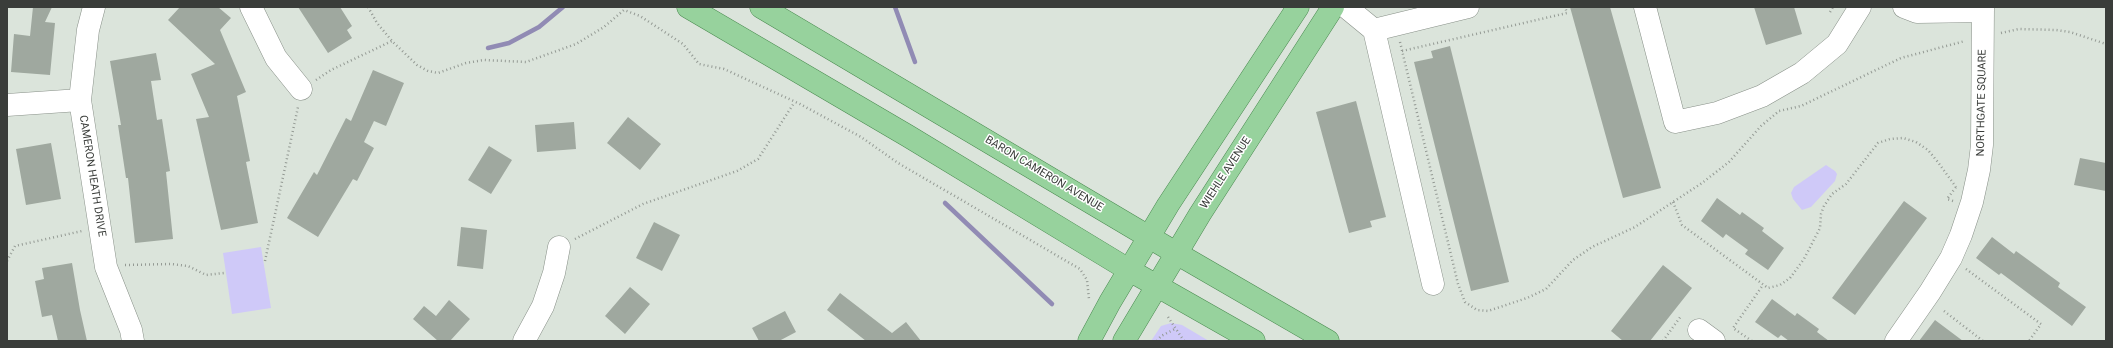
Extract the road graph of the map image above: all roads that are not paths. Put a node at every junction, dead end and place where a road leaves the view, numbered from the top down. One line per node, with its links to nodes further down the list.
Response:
1 (94, 7): 15 (street, CAMERON HEATH DRIVE)
2 (251, 7): 14 (street)
3 (688, 7): 20 (main road)
4 (760, 7): 17 (main road, BARON CAMERON AVENUE)
5 (1298, 7): 17 (main road)
6 (1333, 7): 19 (main road, WIEHLE AVENUE)
7 (1346, 7): 13 (street)
8 (1468, 7): 13 (street)
9 (1645, 7): 10 (street)
10 (1860, 7)
11 (1904, 7): 12 (street, NORTHGATE SQUARE)
12 (1983, 9): 29 (street, NORTHGATE SQUARE)
13 (1374, 30): 21 (street)
14 (301, 89)
15 (80, 100): 16 (street); 23 (street, CAMERON HEATH DRIVE)
16 (7, 105)
17 (1148, 236): 19 (main road, BARON CAMERON AVENUE); 20 (main road)
18 (559, 247): 24 (street)
19 (1176, 253): 22 (main road, WIEHLE AVENUE); 28 (main road, BARON CAMERON AVENUE)
20 (1129, 270): 22 (main road); 25 (main road)
21 (1433, 284)
22 (1156, 285): 26 (main road, WIEHLE AVENUE); 27 (main road)
23 (133, 341)
24 (524, 341)
25 (1089, 341)
26 (1124, 341)
27 (1254, 341)
28 (1328, 341)
29 (1896, 341)

